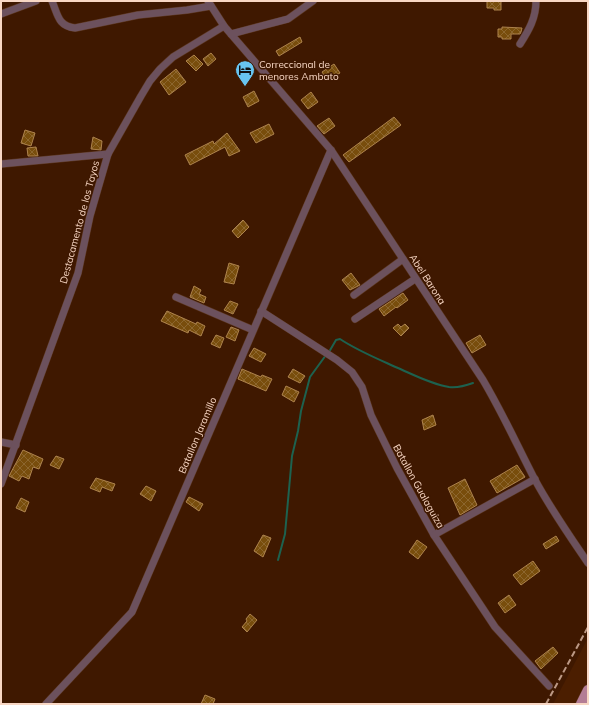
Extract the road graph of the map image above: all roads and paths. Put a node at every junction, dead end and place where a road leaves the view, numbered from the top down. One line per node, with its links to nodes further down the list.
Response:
1 (36, 1): 6 (street)
2 (52, 1): 5 (street)
3 (313, 1): 8 (street)
4 (536, 1): 9 (street)
5 (209, 4): 7 (street, Abel Barona)
6 (1, 14)
7 (224, 26): 8 (street, Abel Barona); 11 (street, Destacamento de los Tayos)
8 (231, 34): 10 (street, Abel Barona)
9 (520, 44)
10 (331, 150): 13 (street, Abel Barona); 17 (street, Batallon Jaramillo)
11 (108, 154): 12 (street); 21 (street, Destacamento de los Tayos)
12 (1, 164)
13 (403, 259): 14 (street, Abel Barona); 15 (street)
14 (415, 279): 18 (street); 22 (street, Abel Barona)
15 (354, 295)
16 (176, 297): 19 (street)
17 (261, 312): 19 (street, Batallon Jaramillo); 24 (street, Batallon Gualaguiza)
18 (355, 319)
19 (253, 330): 28 (street, Batallon Jaramillo)
20 (1, 442): 21 (street)
21 (16, 445): 23 (street, Destacamento de los Tayos)
22 (535, 479): 24 (street); 25 (street, Abel Barona)
23 (1, 484)
24 (434, 535): 26 (street, Batallon Gualaguiza)
25 (588, 563)
26 (549, 686)
27 (588, 690): 29 (main road)
28 (46, 704)
29 (581, 704)

